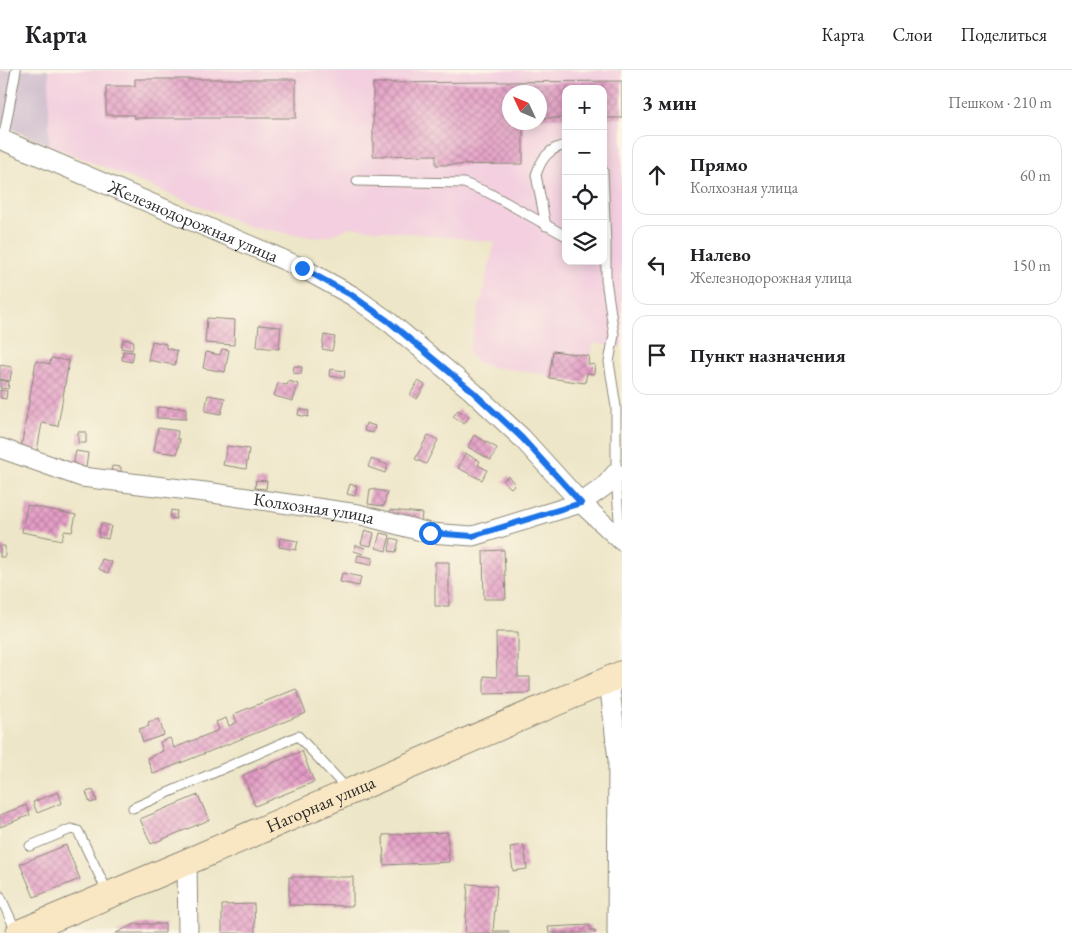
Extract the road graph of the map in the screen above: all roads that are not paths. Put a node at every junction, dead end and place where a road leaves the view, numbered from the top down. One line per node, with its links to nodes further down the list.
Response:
1 (16, 70): 2 (lane)
2 (2, 140): 12 (street, Железнодорожная улица)
3 (562, 146): 7 (lane)
4 (603, 175): 6 (lane)
5 (357, 181): 7 (lane)
6 (604, 220)
7 (546, 226): 8 (lane)
8 (562, 234)
9 (605, 265): 11 (lane)
10 (0, 448): 12 (street, Колхозная улица)
11 (619, 472): 12 (street, Колхозная улица); 13 (lane)
12 (581, 503): 13 (street, Железнодорожная улица)
13 (621, 540)
14 (615, 677): 15 (street); 16 (main road, Нагорная улица)
15 (620, 761): 24 (street)
16 (350, 792): 17 (lane); 19 (main road, Нагорная улица)
17 (134, 808)
18 (30, 846): 20 (lane)
19 (187, 862): 20 (main road, Нагорная улица); 23 (street)
20 (109, 895): 22 (main road, Нагорная улица)
21 (0, 896): 22 (lane)
22 (18, 933)
23 (188, 933)
24 (617, 933)

